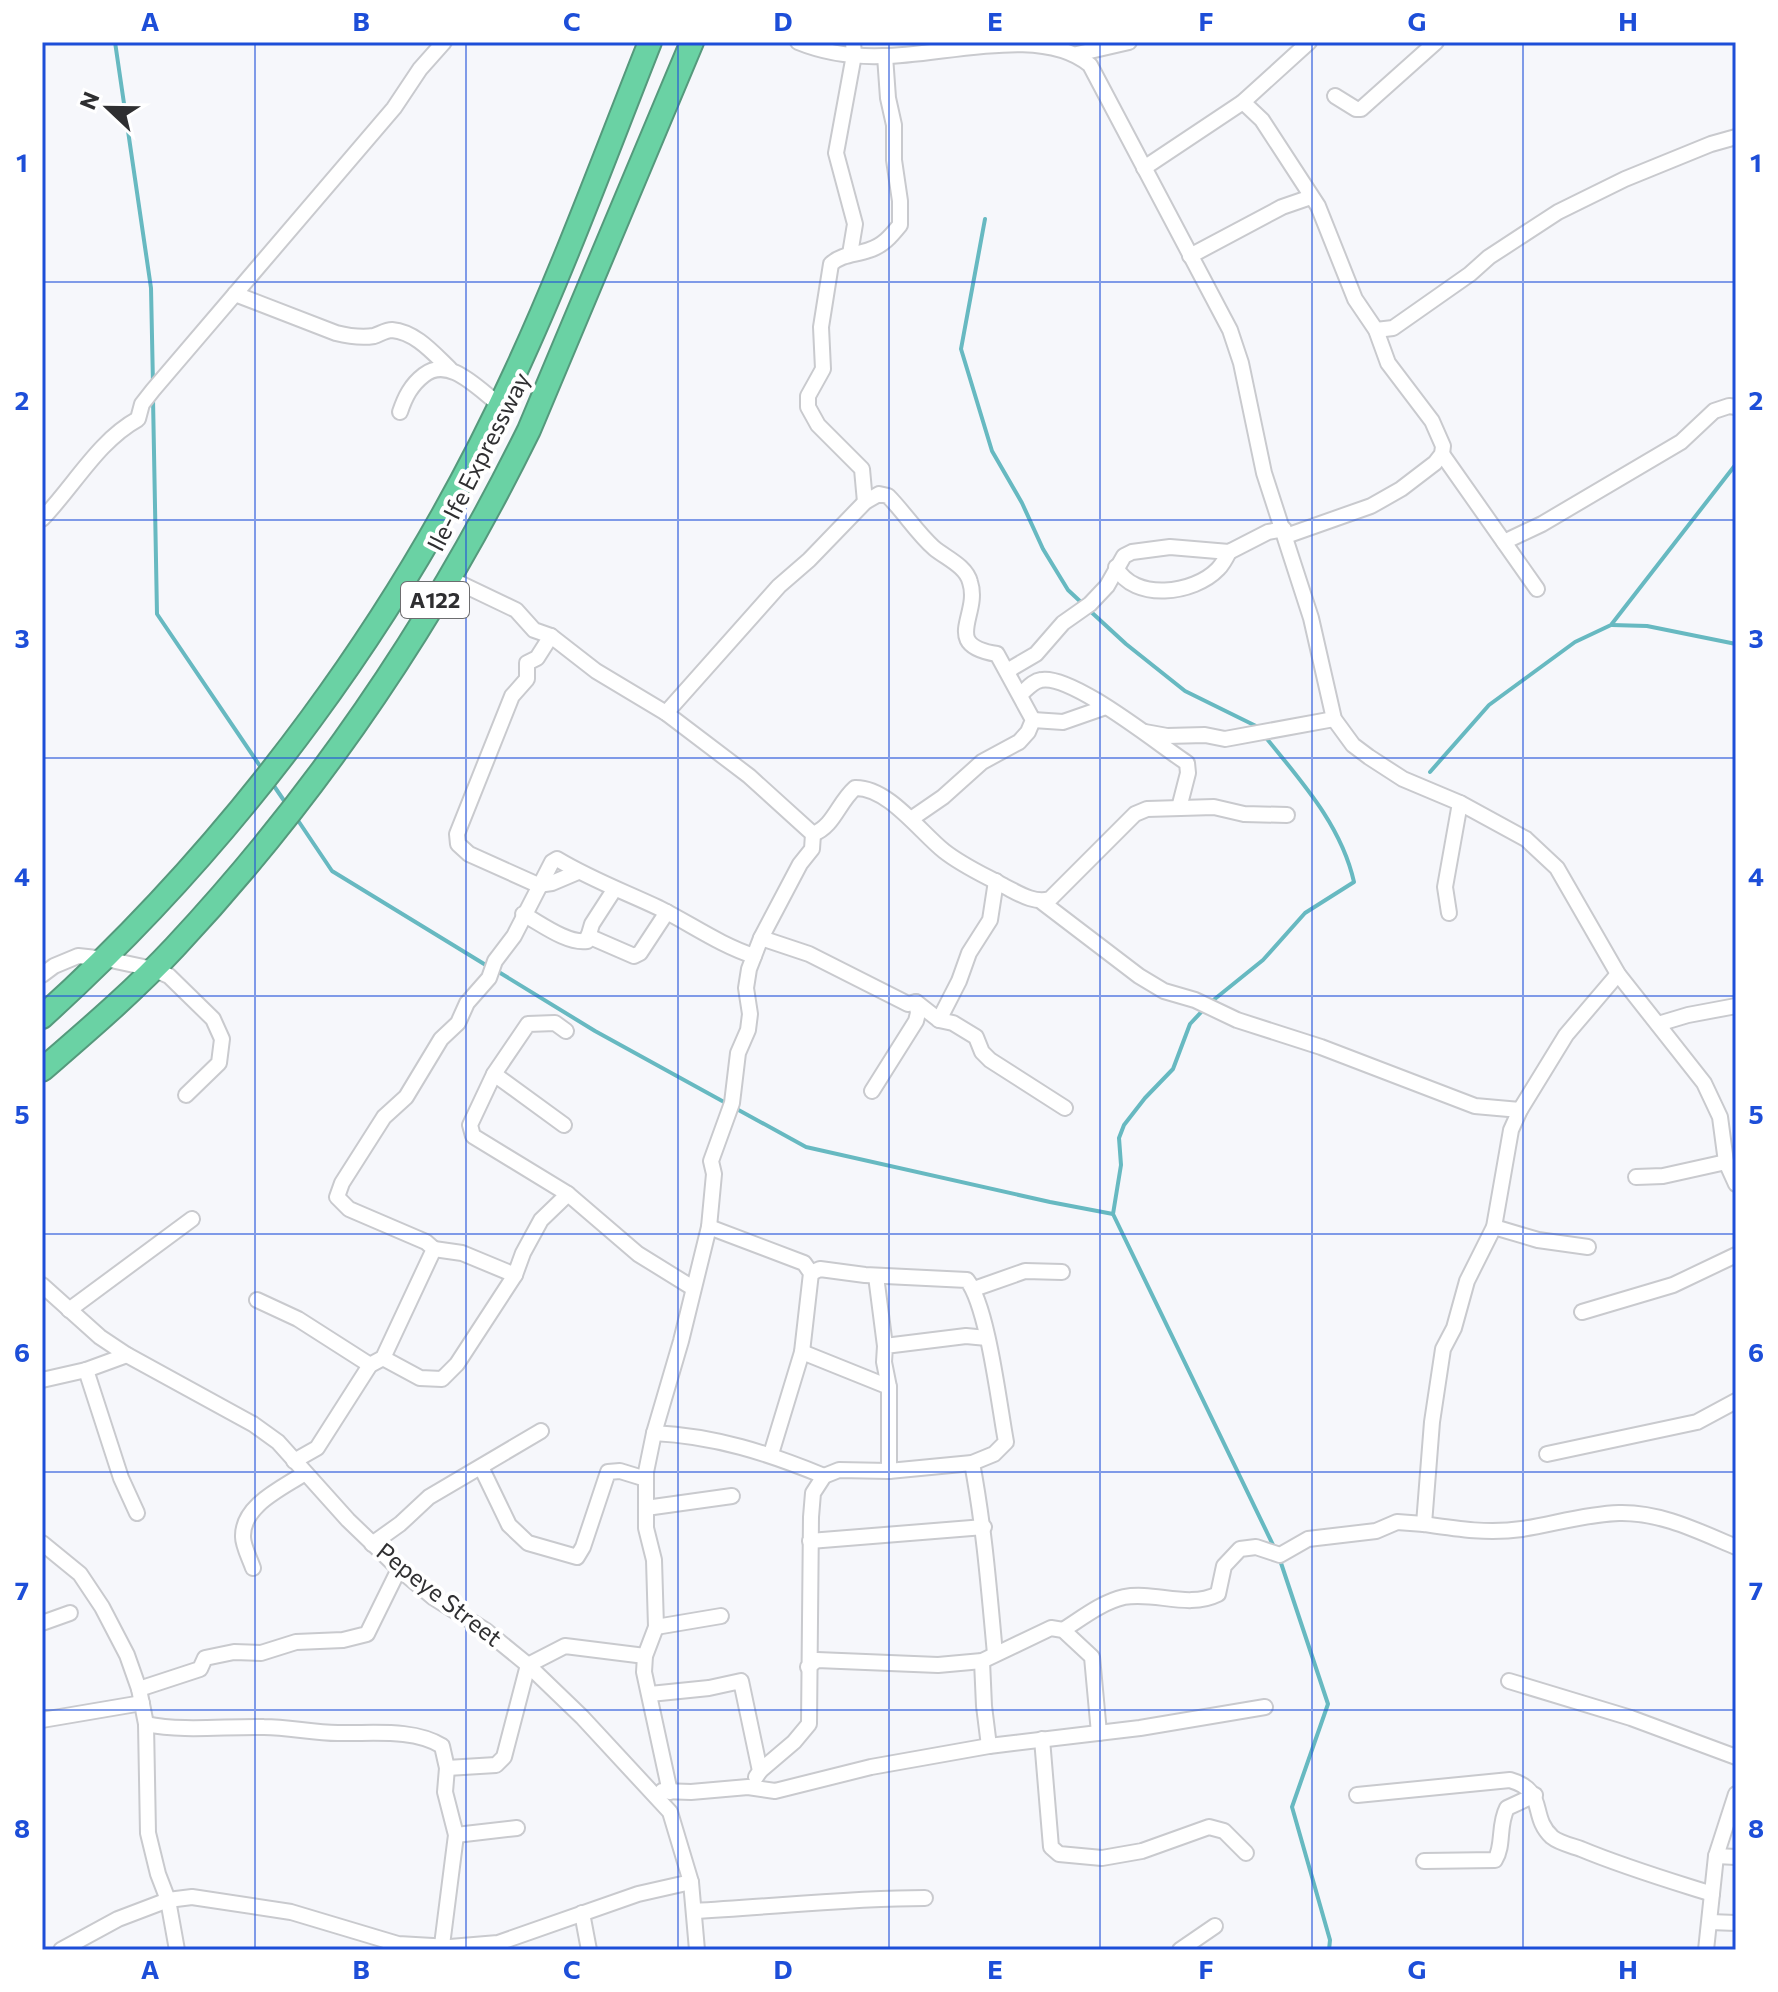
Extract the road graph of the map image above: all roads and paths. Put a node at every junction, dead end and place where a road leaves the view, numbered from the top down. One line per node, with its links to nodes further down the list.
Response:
1 (444, 42): 21 (street)
2 (650, 42): 25 (highway, Ile-Ife Expressway / A122)
3 (692, 42): 27 (highway, Ile-Ife Expressway / A122)
4 (798, 42): 9 (street)
5 (1129, 42): 10 (street)
6 (1309, 42): 15 (street)
7 (1436, 42): 14 (street)
8 (922, 47): 11 (street); 12 (street)
9 (854, 48): 12 (street); 19 (street)
10 (1103, 48): 11 (street); 13 (street)
11 (1077, 54): 13 (street)
12 (885, 56): 19 (street)
13 (1090, 65): 17 (street)
14 (1335, 96)
15 (1243, 102): 17 (street); 18 (street)
16 (1736, 137): 22 (street)
17 (1144, 168): 20 (street)
18 (1311, 197): 20 (street); 22 (street)
19 (850, 254): 29 (street)
20 (1190, 256): 31 (street)
21 (235, 294): 23 (street); 30 (street)
22 (1376, 330): 28 (street)
23 (450, 369): 25 (street); 26 (street)
24 (1736, 407): 32 (street)
25 (497, 409): 27 (highway); 61 (highway, Ile-Ife Expressway / A122)
26 (400, 412)
27 (529, 430): 35 (highway, Ile-Ife Expressway / A122)
28 (1442, 454): 31 (street); 32 (street)
29 (865, 502): 38 (street); 41 (street)
30 (42, 519)
31 (1285, 533): 33 (street); 42 (street)
32 (1504, 542): 36 (street)
33 (1229, 552): 34 (street); 34 (street)
34 (1116, 567): 38 (street)
35 (449, 578): 37 (street); 62 (highway, Ile-Ife Expressway / A122)
36 (1537, 589)
37 (551, 636): 41 (street); 52 (street)
38 (1007, 671): 39 (street)
39 (1021, 694): 40 (street); 43 (street)
40 (1106, 707): 43 (street); 44 (street)
41 (666, 713): 49 (street)
42 (1334, 719): 44 (street); 45 (street)
43 (1033, 720): 48 (street)
44 (1167, 742): 46 (street)
45 (1460, 803): 56 (street); 63 (street)
46 (1179, 808): 47 (street); 54 (street)
47 (1287, 815)
48 (911, 819): 49 (street); 51 (street)
49 (813, 834): 59 (street)
50 (578, 872): 52 (street); 52 (street); 53 (street)
51 (996, 881): 54 (street); 68 (street)
52 (538, 885): 57 (street)
53 (614, 890): 55 (street); 58 (street)
54 (1042, 902): 76 (street)
55 (667, 912): 58 (street); 60 (street)
56 (1449, 913)
57 (523, 914): 58 (street); 86 (street)
58 (588, 936)
59 (761, 938): 60 (street); 65 (street)
60 (754, 956): 83 (street)
61 (106, 959): 62 (street); 64 (street); 67 (highway, Ile-Ife Expressway / A122)
62 (153, 969): 71 (highway, Ile-Ife Expressway / A122); 74 (street)
63 (1618, 974): 69 (street); 76 (street)
64 (42, 975)
65 (916, 1002): 68 (street); 73 (street)
66 (1736, 1006): 69 (street)
67 (42, 1017)
68 (939, 1020): 75 (street)
69 (1658, 1024): 78 (street)
70 (566, 1031): 72 (street)
71 (42, 1070)
72 (494, 1074): 77 (street); 81 (street)
73 (872, 1091)
74 (186, 1095)
75 (1065, 1108)
76 (1520, 1110): 84 (street)
77 (564, 1125)
78 (1726, 1162): 79 (street); 80 (street)
79 (1636, 1177)
80 (1736, 1184)
81 (568, 1194): 90 (street); 93 (street)
82 (192, 1219): 96 (street)
83 (709, 1227): 89 (street); 93 (street)
84 (1494, 1227): 85 (street); 120 (street)
85 (1588, 1247)
86 (434, 1249): 90 (street); 102 (street)
87 (1736, 1255): 97 (street)
88 (1062, 1272): 94 (street)
89 (811, 1273): 91 (street); 100 (street)
90 (515, 1275): 102 (street)
91 (876, 1276): 94 (street); 99 (street)
92 (42, 1285): 96 (street, Pepeye Street)
93 (693, 1288): 108 (street)
94 (974, 1289): 98 (street)
95 (257, 1300): 102 (street)
96 (69, 1310): 101 (street, Pepeye Street)
97 (1582, 1312)
98 (987, 1338): 99 (street); 111 (street)
99 (885, 1346): 105 (street)
100 (802, 1352): 105 (street); 109 (street)
101 (127, 1355): 103 (street); 112 (street, Pepeye Street)
102 (376, 1361): 112 (street)
103 (86, 1370): 104 (street); 119 (street)
104 (42, 1380)
105 (889, 1387): 114 (street)
106 (1736, 1401): 110 (street)
107 (541, 1431): 113 (street)
108 (654, 1433): 109 (street); 116 (street)
109 (771, 1454): 115 (street)
110 (1547, 1454)
111 (972, 1463): 114 (street); 121 (street)
112 (300, 1467): 124 (street, Pepeye Street); 126 (street)
113 (481, 1467): 116 (street); 124 (street)
114 (889, 1471): 115 (street)
115 (824, 1476): 122 (street)
116 (646, 1479): 118 (street)
117 (732, 1496): 118 (street)
118 (646, 1508): 131 (street)
119 (137, 1513)
120 (1424, 1524): 125 (street); 132 (street)
121 (984, 1527): 122 (street); 134 (street)
122 (810, 1541): 136 (street)
123 (42, 1543): 139 (street)
124 (372, 1544): 127 (street, Pepeye Street)
125 (1736, 1547)
126 (253, 1568)
127 (399, 1569): 135 (street, Pepeye Street); 139 (street)
128 (70, 1613): 130 (street)
129 (721, 1616): 131 (street)
130 (42, 1623)
131 (656, 1627): 133 (street)
132 (1063, 1630): 134 (street); 143 (street)
133 (645, 1656): 135 (street); 138 (street)
134 (989, 1657): 136 (street); 145 (street)
135 (528, 1665): 147 (street); 150 (street, Pepeye Street)
136 (808, 1667): 148 (street)
137 (1509, 1681): 146 (street)
138 (650, 1694): 148 (street); 151 (street)
139 (141, 1696): 141 (street); 142 (street)
140 (1265, 1707): 143 (street)
141 (42, 1720)
142 (146, 1724): 147 (street); 164 (street)
143 (1099, 1733): 144 (street)
144 (1042, 1739): 145 (street); 157 (street)
145 (989, 1746): 149 (street)
146 (1736, 1757)
147 (447, 1768): 156 (street)
148 (760, 1771): 149 (street)
149 (748, 1787): 151 (street)
150 (652, 1790): 151 (street); 161 (street, Pepeye Street)
151 (670, 1792)
152 (1736, 1794): 158 (street)
153 (1357, 1795): 154 (street)
154 (1535, 1795): 160 (street); 162 (street)
155 (517, 1828): 156 (street)
156 (456, 1835): 170 (street)
157 (1246, 1853)
158 (1716, 1856): 159 (street); 162 (street)
159 (1736, 1857)
160 (1424, 1861)
161 (691, 1882): 165 (street, Pepeye Street); 166 (street)
162 (1712, 1894): 167 (street)
163 (925, 1898): 165 (street)
164 (168, 1900): 171 (street); 172 (street); 173 (street)
165 (694, 1911): 175 (street, Pepeye Street)
166 (582, 1913): 170 (street); 174 (street)
167 (1710, 1922): 168 (street); 177 (street)
168 (1736, 1923)
169 (1215, 1926): 176 (street)
170 (442, 1945): 171 (street)
171 (397, 1947)
172 (61, 1950)
173 (177, 1950)
174 (589, 1950)
175 (697, 1950)
176 (1180, 1950)
177 (1706, 1950)

